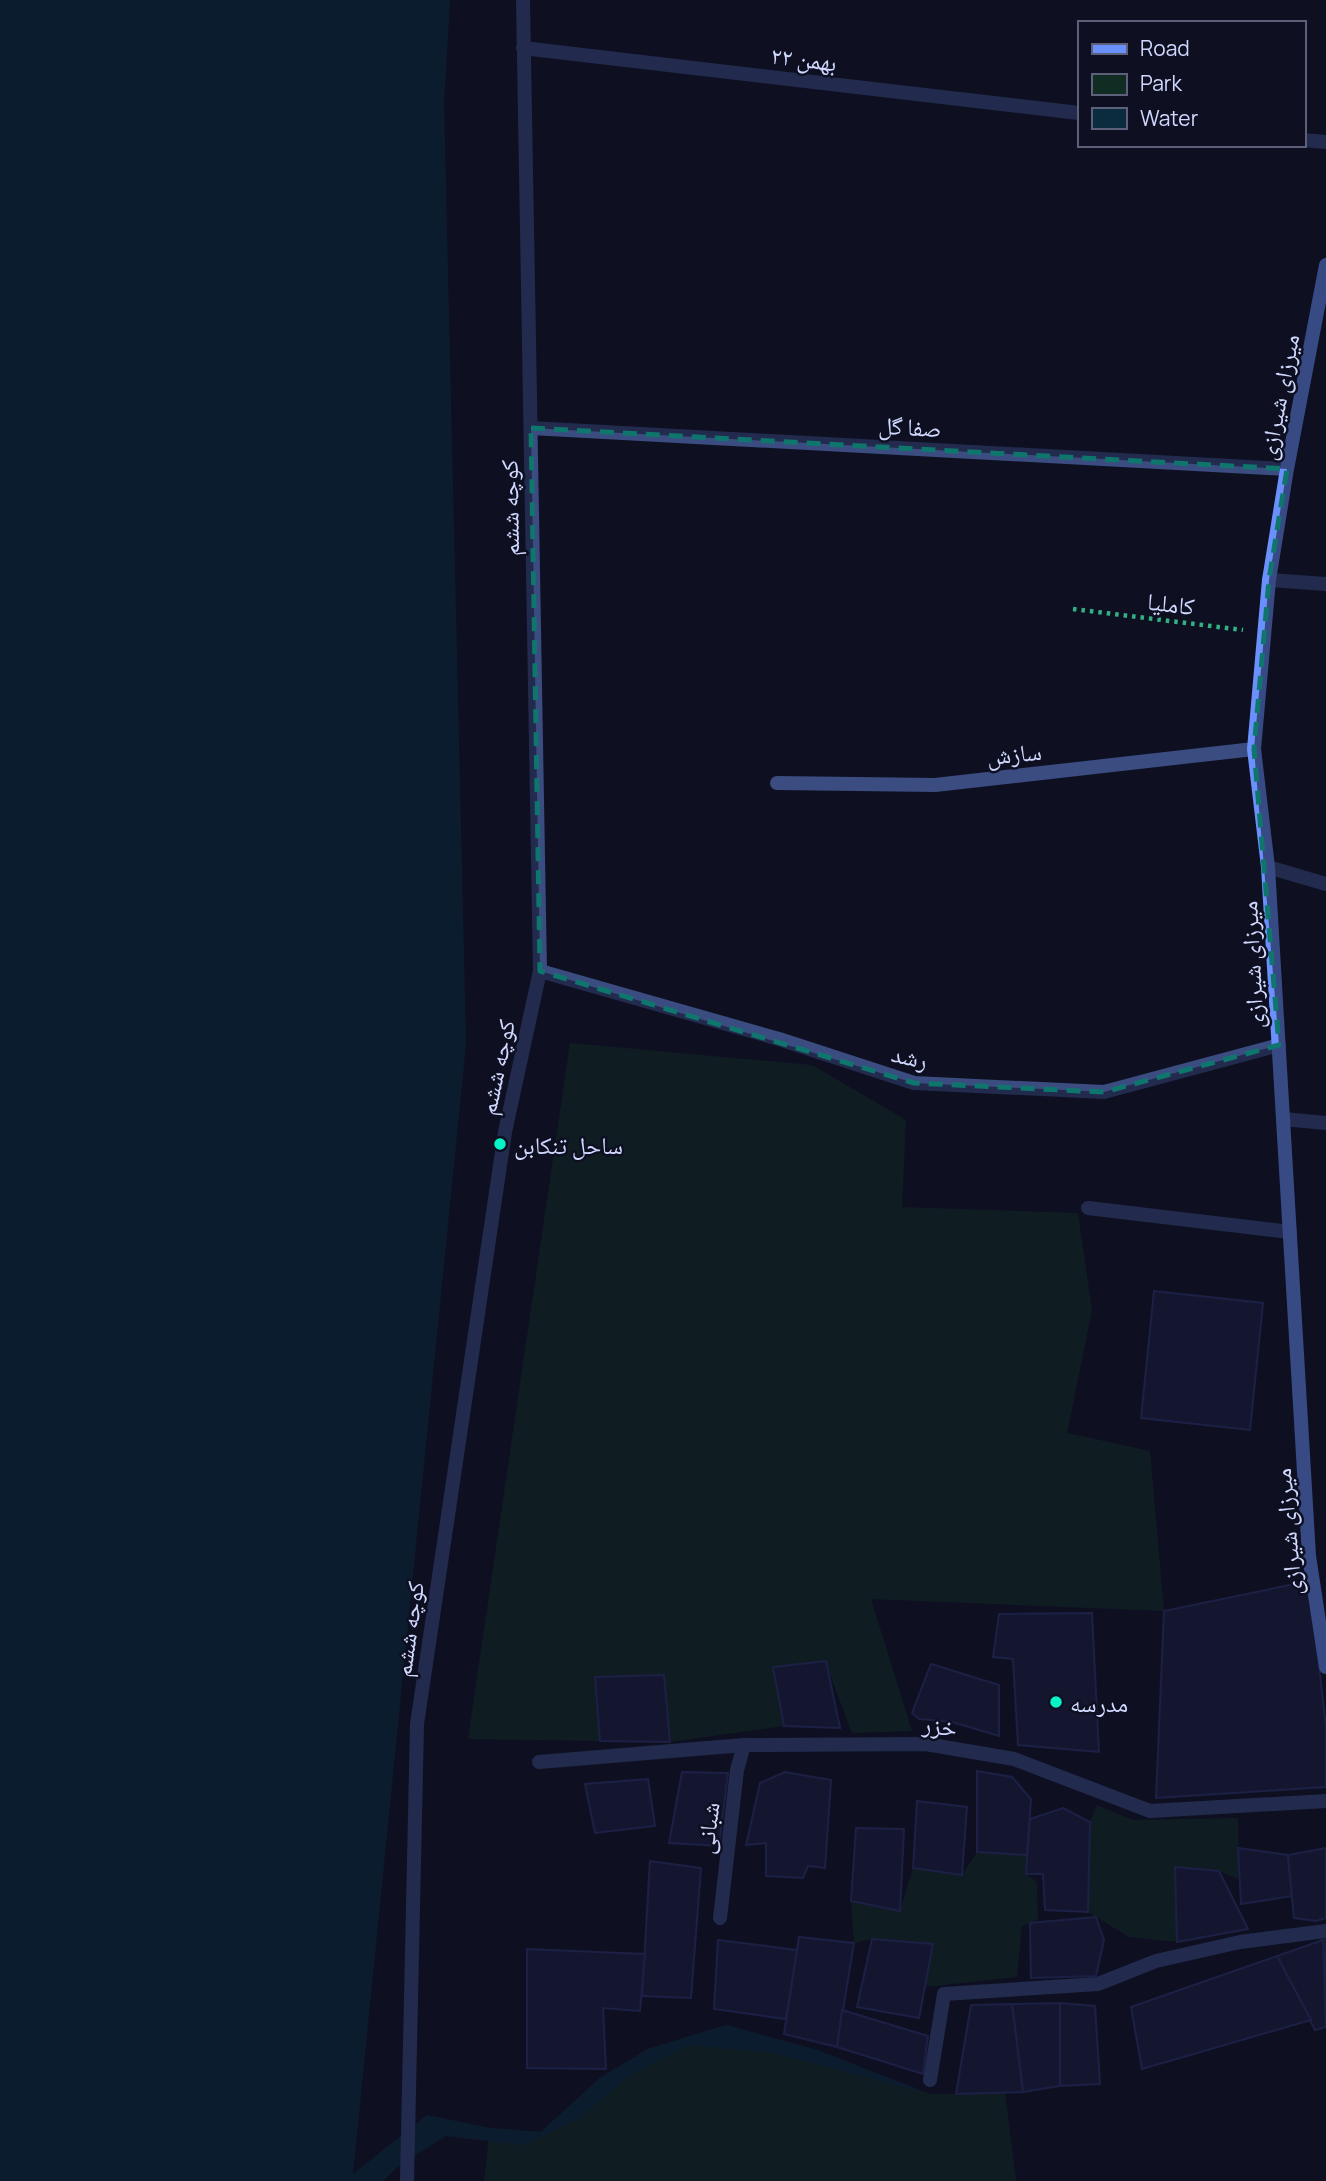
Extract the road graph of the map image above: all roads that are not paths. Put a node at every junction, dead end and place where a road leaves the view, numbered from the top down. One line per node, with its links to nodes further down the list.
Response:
1 (523, 0): 2 (street, کوچه ششم)
2 (523, 48): 3 (street, ۲۲ بهمن); 7 (street, کوچه ششم)
3 (1078, 113)
4 (1305, 139): 5 (street)
5 (1326, 142)
6 (1326, 265): 8 (main road, میرزای شیرازی)
7 (531, 428): 8 (street, صفا گل); 15 (street, کوچه ششم)
8 (1287, 470): 9 (main road, میرزای شیرازی)
9 (1269, 580): 10 (street); 11 (main road, میرزای شیرازی)
10 (1326, 584)
11 (1254, 749): 12 (street, سازش); 13 (main road, میرزای شیرازی)
12 (777, 783)
13 (1268, 867): 14 (street); 16 (main road, میرزای شیرازی)
14 (1326, 884)
15 (540, 971): 16 (street, رشد); 28 (street, کوچه ششم)
16 (1279, 1045): 17 (main road, میرزای شیرازی)
17 (1283, 1119): 18 (street); 20 (main road, میرزای شیرازی)
18 (1326, 1123)
19 (1088, 1208): 20 (street)
20 (1290, 1232): 21 (main road, میرزای شیرازی)
21 (1326, 1667)
22 (744, 1745): 23 (street, خزر); 24 (street, خزر); 25 (street, شبانی)
23 (539, 1762)
24 (1326, 1801)
25 (720, 1918)
26 (1326, 1931): 27 (street)
27 (930, 2080)
28 (407, 2181)

